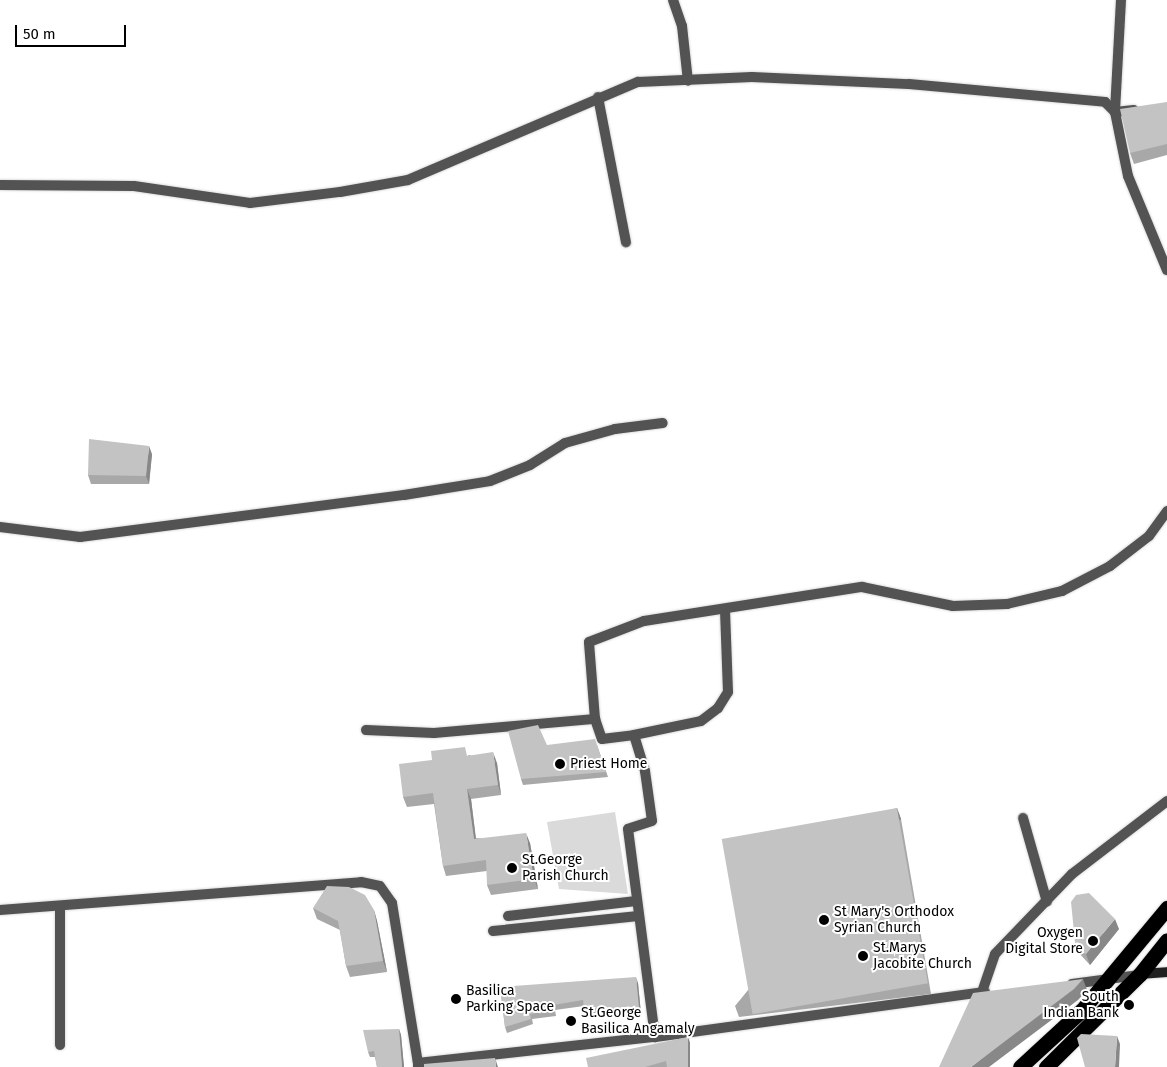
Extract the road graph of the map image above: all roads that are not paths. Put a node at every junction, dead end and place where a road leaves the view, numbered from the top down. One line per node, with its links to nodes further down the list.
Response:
1 (673, 0): 3 (street)
2 (1121, 0): 6 (street)
3 (688, 81): 4 (street); 6 (street)
4 (598, 98): 7 (street); 8 (street)
5 (1150, 109): 6 (street)
6 (1115, 112): 9 (street)
7 (0, 185)
8 (626, 242)
9 (1167, 270)
10 (662, 423): 12 (street)
11 (1167, 511): 13 (street)
12 (0, 527)
13 (725, 610): 14 (street); 16 (street)
14 (594, 719): 15 (street); 16 (street)
15 (366, 730)
16 (634, 734): 19 (street)
17 (1167, 801): 20 (street)
18 (1023, 818): 20 (street)
19 (636, 901): 24 (street); 25 (street)
20 (1047, 902): 33 (street)
21 (60, 906): 23 (street); 36 (street); 37 (street)
22 (1167, 908): 30 (highway)
23 (0, 910)
24 (508, 916)
25 (638, 916): 26 (street); 35 (street)
26 (493, 931)
27 (1167, 940): 29 (highway)
28 (1167, 972): 29 (main road)
29 (1140, 974): 30 (street); 39 (highway)
30 (1106, 982): 31 (street); 38 (highway)
31 (1057, 984)
32 (1000, 990): 33 (street)
33 (977, 993): 34 (street); 35 (street)
34 (966, 1010)
35 (655, 1037): 37 (street)
36 (60, 1044)
37 (418, 1065)
38 (1020, 1067)
39 (1046, 1067)

